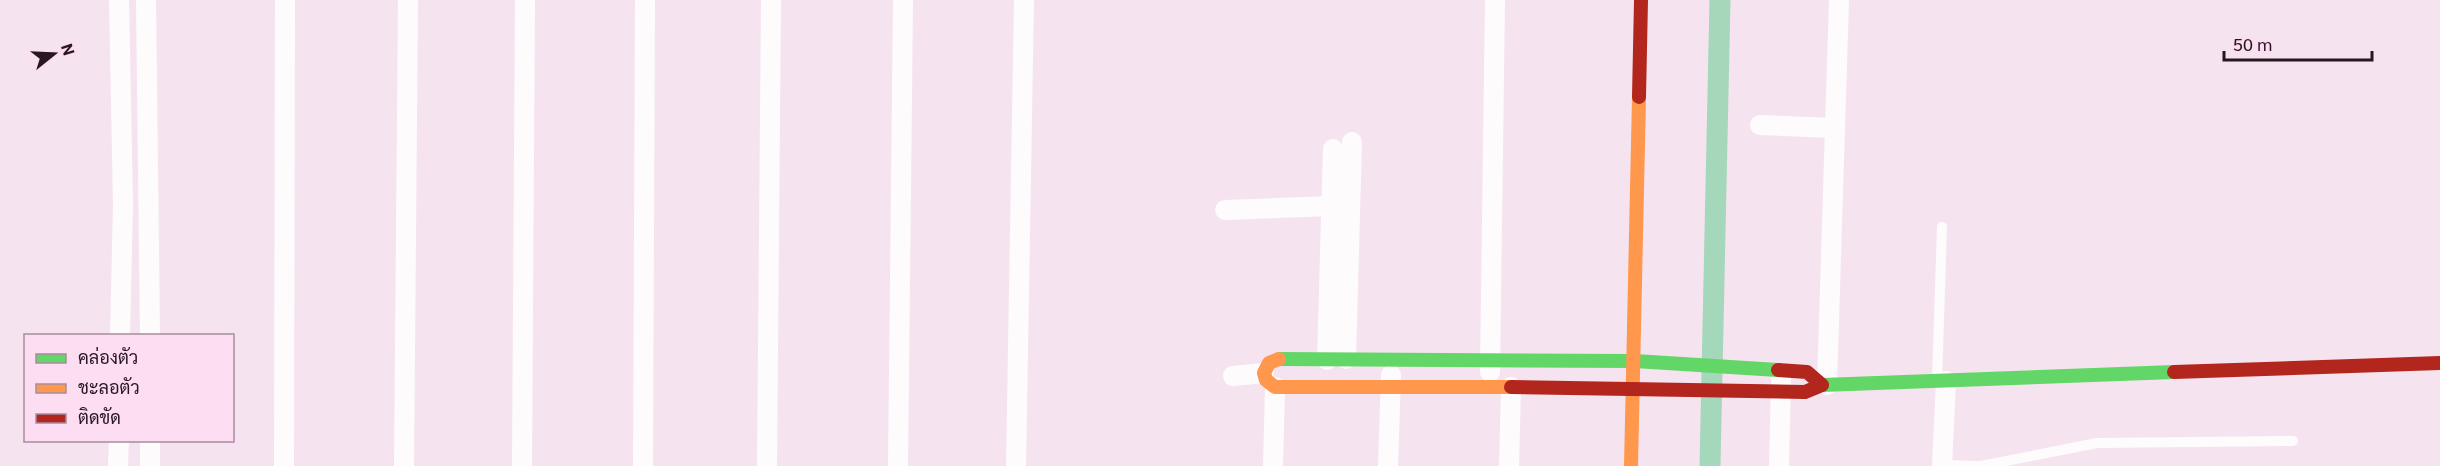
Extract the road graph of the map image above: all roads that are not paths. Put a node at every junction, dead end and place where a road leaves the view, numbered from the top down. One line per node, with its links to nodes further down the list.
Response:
1 (119, 0): 20 (street)
2 (146, 0): 21 (street)
3 (285, 0): 43 (street)
4 (408, 0): 44 (street)
5 (525, 0): 45 (street)
6 (645, 0): 46 (street)
7 (771, 0): 47 (street)
8 (903, 0): 48 (street)
9 (1024, 0): 49 (street)
10 (1495, 0): 26 (street)
11 (1641, 0): 27 (street)
12 (1839, 0): 14 (street)
13 (1760, 125): 14 (street)
14 (1834, 128): 33 (street)
15 (1352, 142): 24 (street)
16 (1333, 149): 17 (street)
17 (1330, 206): 18 (street); 24 (street)
18 (1225, 210)
19 (1942, 227): 32 (lane)
20 (121, 282): 21 (street); 22 (street)
21 (149, 282): 23 (street)
22 (120, 334)
23 (150, 334)
24 (1336, 359): 25 (street); 30 (street)
25 (1391, 360): 26 (street); 34 (street)
26 (1490, 360): 27 (street); 35 (street)
27 (1635, 361): 31 (street); 37 (street)
28 (2440, 363): 32 (street)
29 (1233, 376): 30 (street)
30 (1270, 380): 34 (street); 50 (street)
31 (1781, 381): 33 (street); 33 (street); 37 (street); 54 (street)
32 (1942, 381): 33 (street); 55 (street)
33 (1824, 385)
34 (1390, 387): 35 (street); 51 (street)
35 (1490, 387): 36 (street)
36 (1511, 387): 37 (street); 52 (street)
37 (1633, 387): 53 (street)
38 (2293, 441): 55 (lane)
39 (119, 442): 41 (street)
40 (150, 442): 42 (street)
41 (118, 466)
42 (150, 466)
43 (284, 466)
44 (404, 466)
45 (522, 466)
46 (643, 466)
47 (767, 466)
48 (898, 466)
49 (1016, 466)
50 (1274, 466)
51 (1388, 466)
52 (1509, 466)
53 (1631, 466)
54 (1779, 466)
55 (1942, 466)

